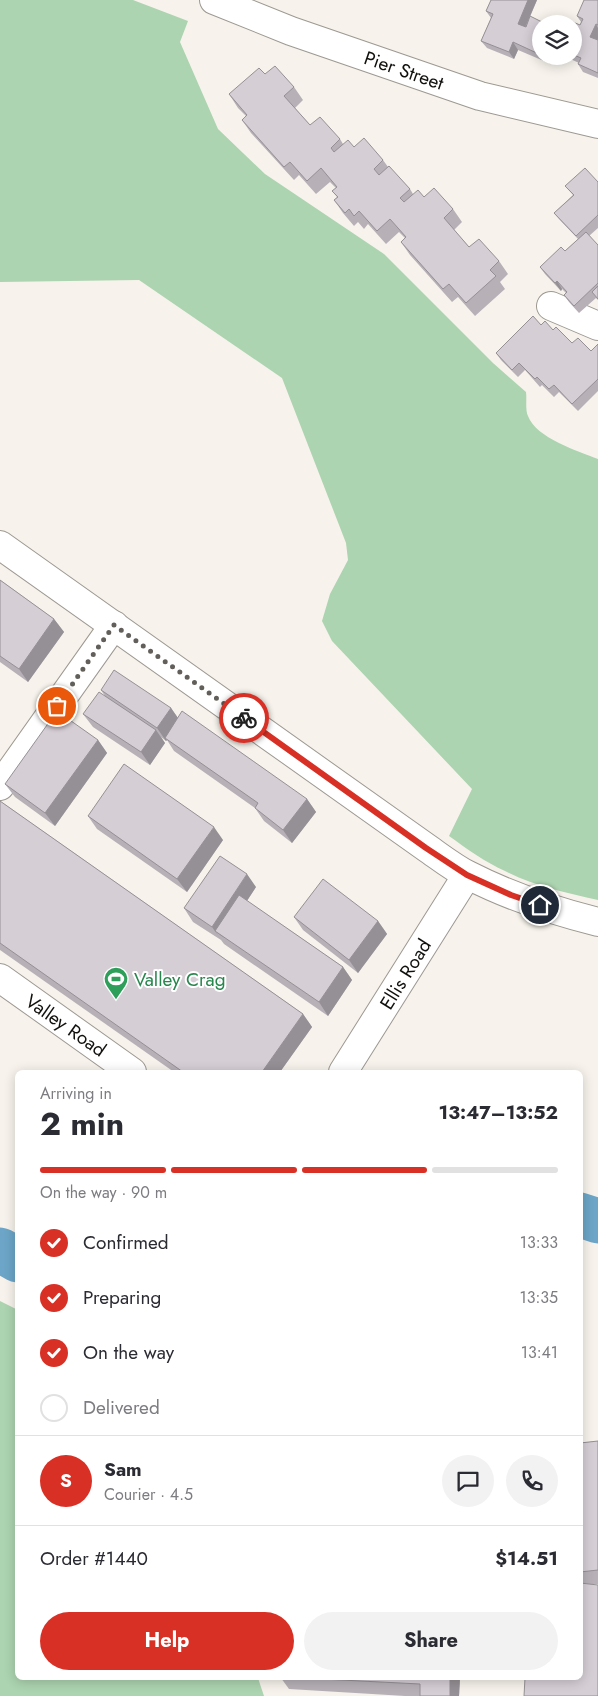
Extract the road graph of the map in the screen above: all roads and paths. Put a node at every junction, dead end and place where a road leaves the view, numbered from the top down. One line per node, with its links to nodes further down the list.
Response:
1 (214, 0): 2 (street, Pier Street)
2 (598, 124)
3 (551, 306): 4 (street)
4 (598, 326)
5 (0, 545): 6 (street)
6 (114, 625): 7 (street); 8 (street)
7 (0, 786)
8 (467, 875): 9 (street); 12 (street, Ellis Road)
9 (598, 922)
10 (0, 978): 11 (street, Valley Road)
11 (129, 1070)
12 (344, 1070)

